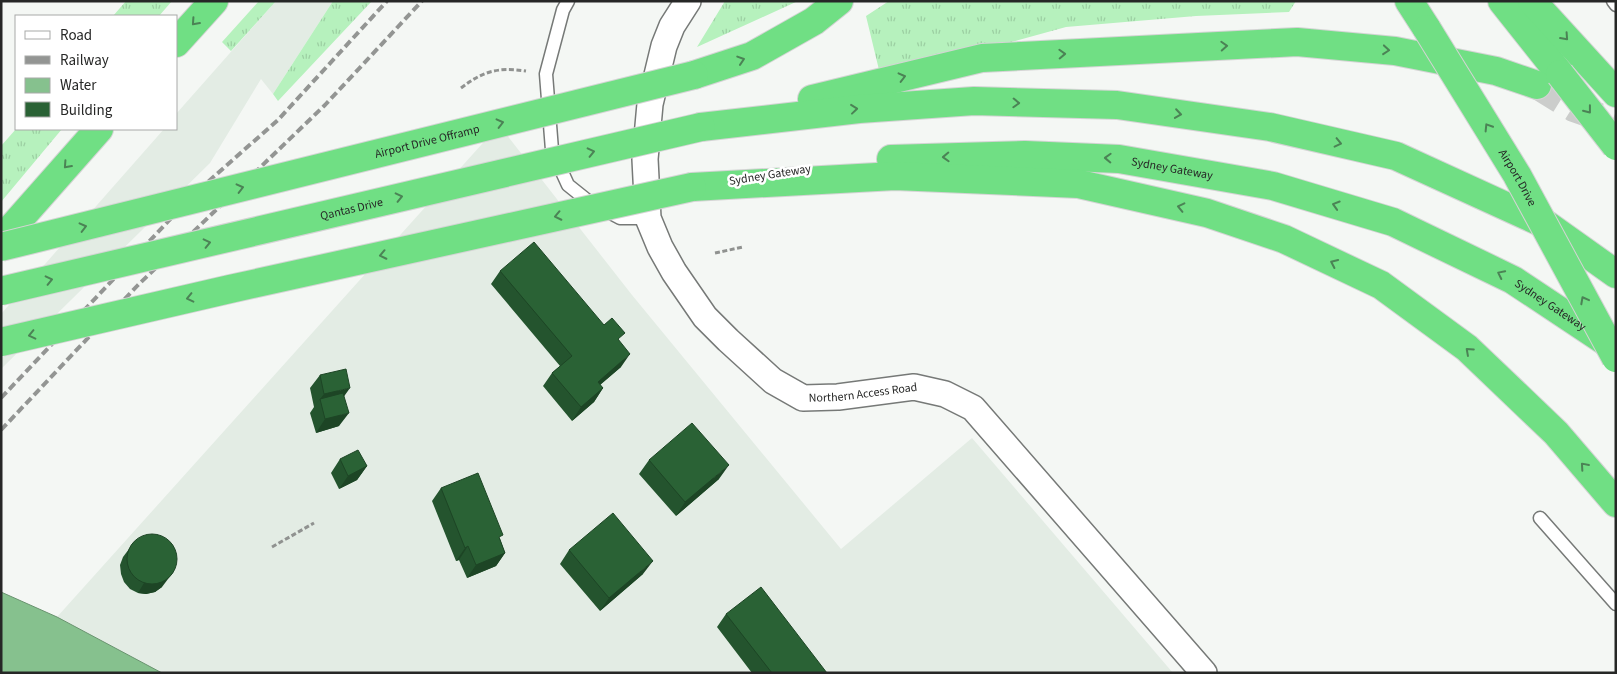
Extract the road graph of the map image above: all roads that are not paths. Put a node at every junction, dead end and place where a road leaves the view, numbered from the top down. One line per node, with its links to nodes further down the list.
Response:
1 (214, 1): 10 (highway, one-way to 10)
2 (568, 1): 17 (lane)
3 (688, 1): 17 (street, Northern Access Road)
4 (839, 1): 19 (highway, Airport Drive Offramp, one-way to 4, bridge)
5 (1409, 1): 24 (highway, Airport Drive, one-way to 5, bridge)
6 (1502, 1): 11 (highway)
7 (1532, 1): 12 (highway, one-way to 12)
8 (1613, 1): 9 (lane)
9 (1616, 5)
10 (178, 41)
11 (1549, 80): 13 (highway, one-way to 11); 15 (highway, one-way to 15, bridge)
12 (1616, 93)
13 (701, 127): 20 (highway, one-way to 20); 21 (highway, Qantas Drive, one-way to 13, bridge)
14 (99, 130): 18 (highway, one-way to 18)
15 (1616, 146)
16 (692, 187): 22 (highway, one-way to 22, bridge); 23 (highway, Sydney Gateway, one-way to 16); 25 (highway, one-way to 16)
17 (648, 218): 28 (street, Northern Access Road)
18 (1, 240)
19 (1, 247)
20 (1616, 274)
21 (1, 291)
22 (1, 342)
23 (1616, 348)
24 (1616, 358)
25 (1616, 503)
26 (1540, 518): 27 (lane)
27 (1616, 604)
28 (1204, 673)

